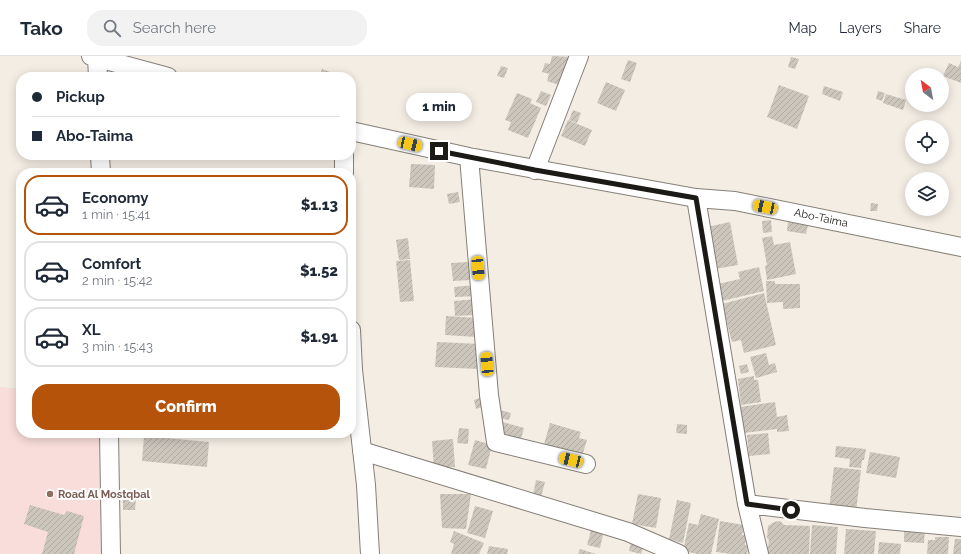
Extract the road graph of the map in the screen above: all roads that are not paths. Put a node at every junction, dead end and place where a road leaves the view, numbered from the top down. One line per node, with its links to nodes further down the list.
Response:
1 (578, 56): 7 (street)
2 (94, 57): 3 (street); 4 (street)
3 (97, 72)
4 (150, 72)
5 (356, 132): 6 (street, Abo-Taima)
6 (469, 158): 7 (street, Abo-Taima); 13 (street)
7 (535, 170): 8 (street, Abo-Taima)
8 (696, 198): 9 (street, Abo-Taima); 14 (street)
9 (961, 247)
10 (356, 397): 12 (street)
11 (109, 438): 16 (street)
12 (362, 451): 17 (street); 18 (street)
13 (586, 464)
14 (747, 504): 15 (street); 19 (street)
15 (961, 527)
16 (111, 554)
17 (370, 554)
18 (679, 554)
19 (759, 554)

